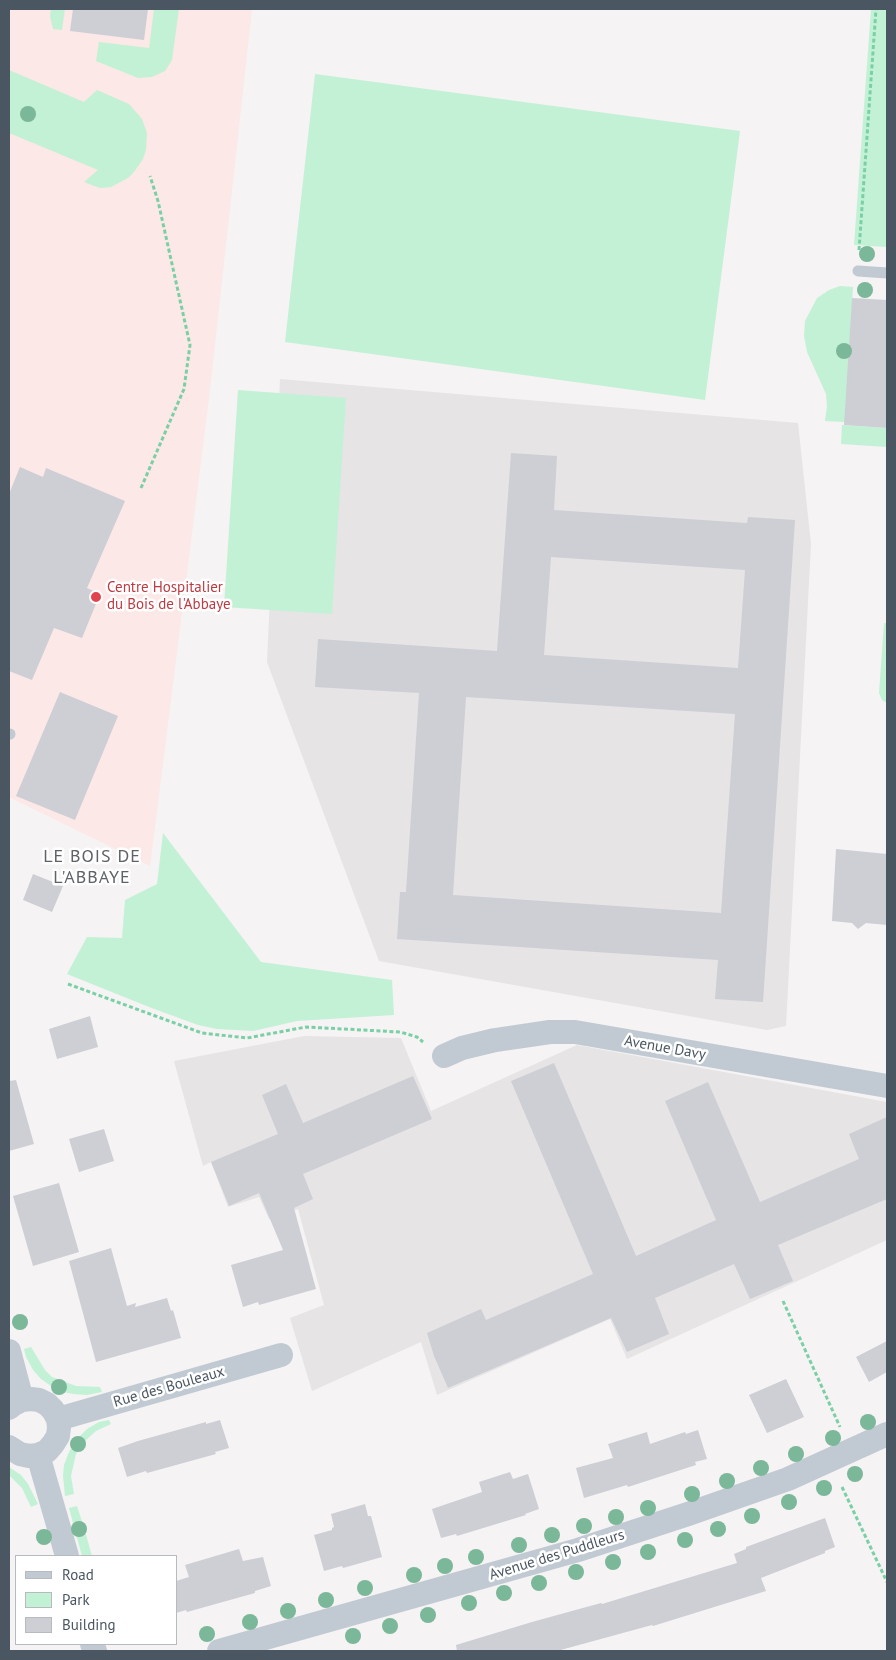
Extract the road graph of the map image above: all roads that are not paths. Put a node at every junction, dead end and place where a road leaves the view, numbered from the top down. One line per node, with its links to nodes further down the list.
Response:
1 (858, 271): 2 (lane)
2 (887, 273)
3 (444, 1056): 4 (street, Avenue Davy)
4 (887, 1086)
5 (9, 1351): 7 (street)
6 (281, 1355): 8 (street, Rue des Bouleaux)
7 (15, 1404): 8 (street)
8 (58, 1419): 11 (street)
9 (887, 1434): 13 (street, Avenue des Puddleurs)
10 (9, 1446): 11 (street)
11 (38, 1455): 12 (street)
12 (67, 1555)
13 (219, 1651)

